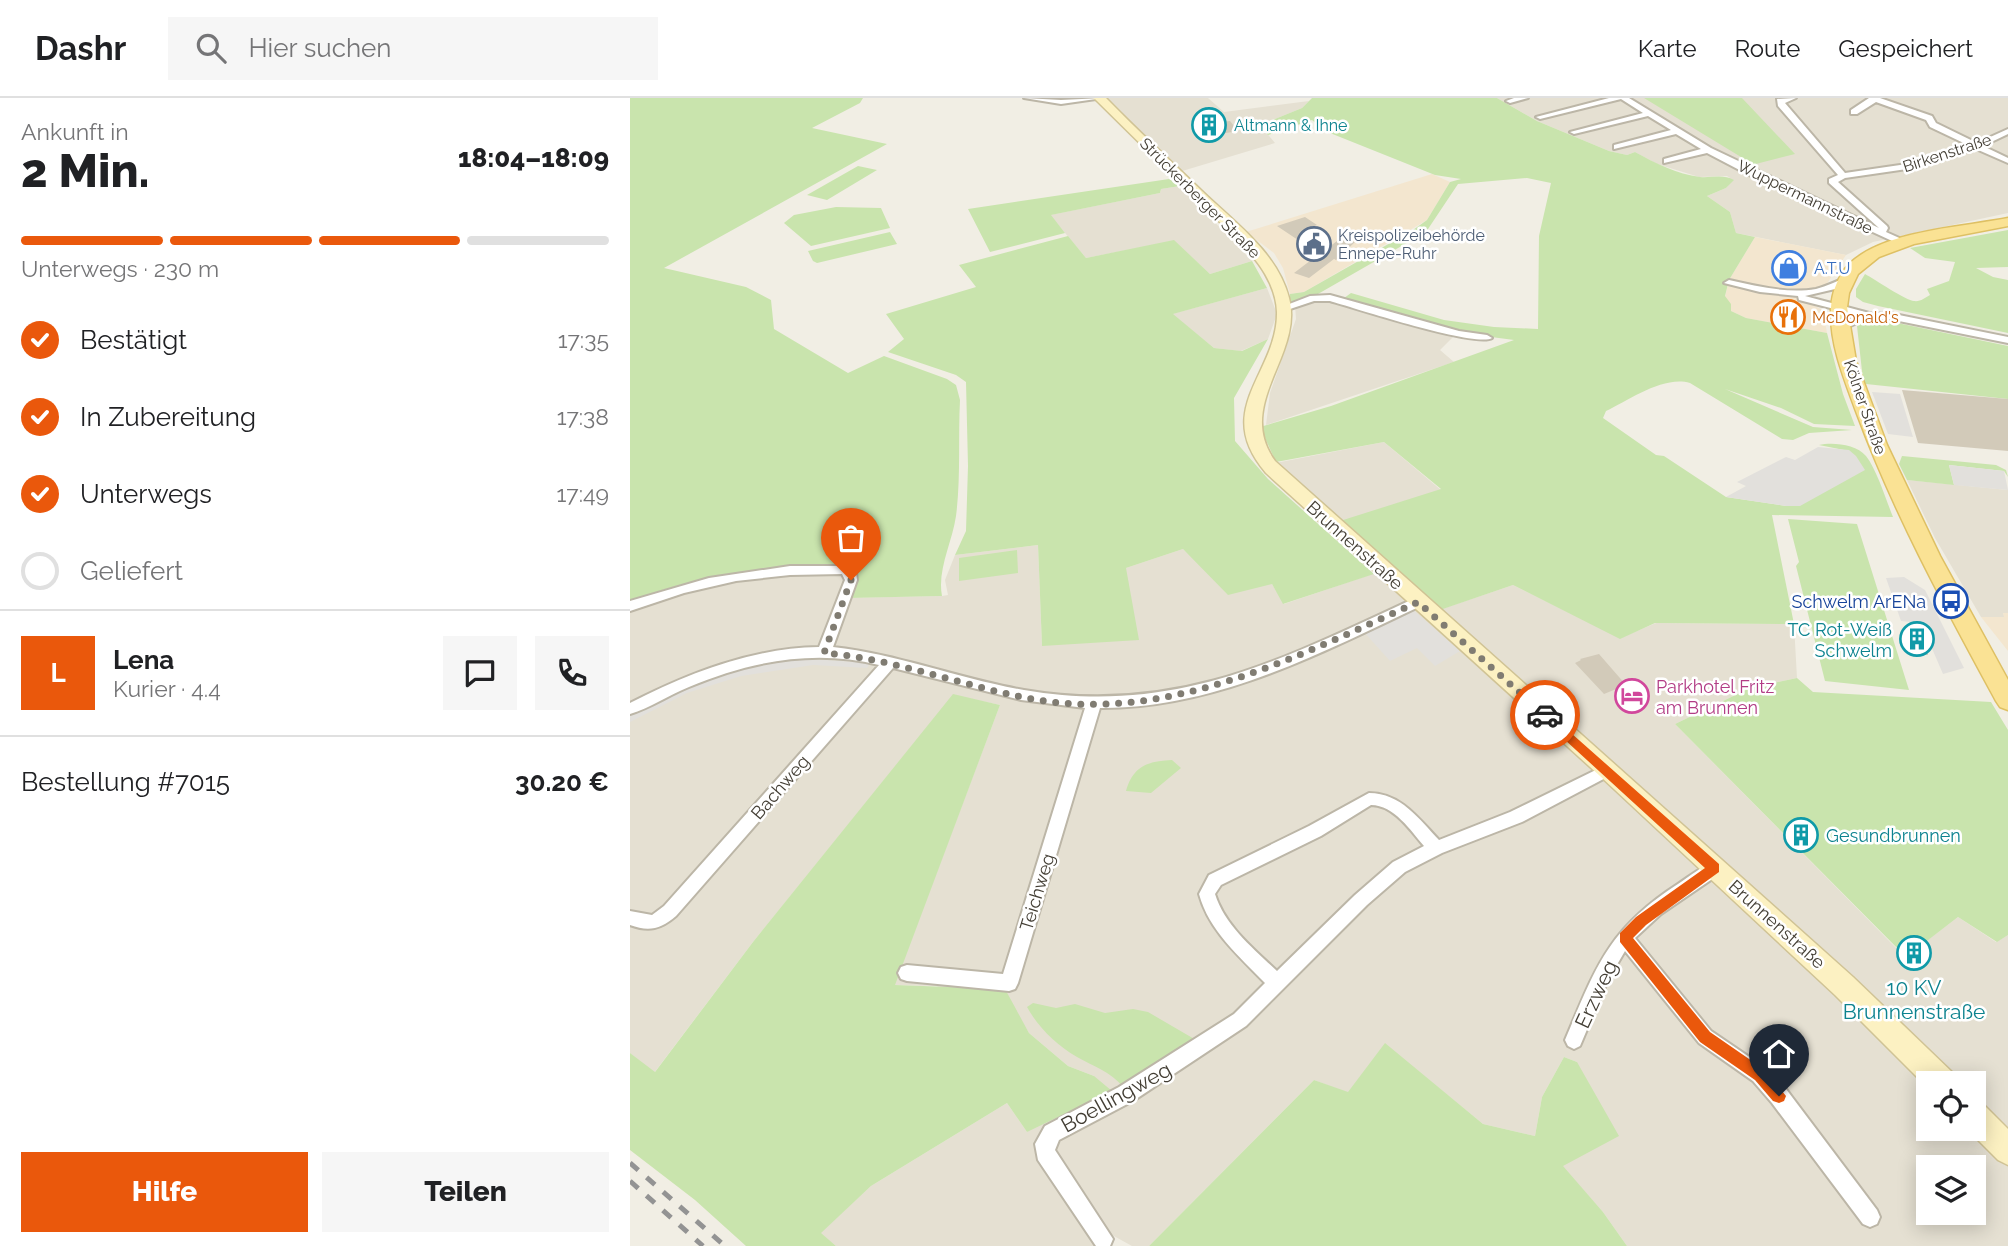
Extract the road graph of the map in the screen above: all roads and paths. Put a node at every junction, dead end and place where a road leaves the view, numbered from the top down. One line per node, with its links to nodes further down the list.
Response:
1 (1028, 98): 2 (street)
2 (1100, 98): 29 (main road, Strückerberger Straße)
3 (1524, 98): 8 (street)
4 (1618, 98): 11 (street)
5 (1624, 98): 10 (street, Wuppermannstraße)
6 (1792, 98): 20 (street)
7 (1874, 98): 9 (street); 15 (street)
8 (1510, 101)
9 (1854, 112)
10 (1649, 114): 12 (street, Wuppermannstraße); 14 (street)
11 (1541, 117)
12 (1677, 131): 16 (street); 17 (street, Wuppermannstraße)
13 (2008, 131): 15 (street, Birkenstraße)
14 (1574, 132)
15 (1975, 146): 19 (street); 20 (street, Birkenstraße)
16 (1617, 147)
17 (1708, 150): 18 (street); 22 (street, Wuppermannstraße)
18 (1667, 161)
19 (2008, 162)
20 (1843, 176): 22 (street)
21 (2008, 222): 23 (main road, Kölner Straße)
22 (1879, 233): 23 (street, Wuppermannstraße)
23 (1903, 243): 24 (main road, Kölner Straße)
24 (1847, 280): 27 (street); 28 (main road, Kölner Straße)
25 (1729, 283): 26 (street)
26 (1791, 294): 27 (street); 28 (street)
27 (1806, 294): 28 (street)
28 (1839, 304): 30 (street); 31 (street); 32 (main road, Kölner Straße)
29 (1284, 308): 33 (street); 35 (main road, Brunnenstraße)
30 (1874, 315): 31 (street); 32 (street)
31 (1889, 316): 34 (street)
32 (1840, 328): 39 (main road, Kölner Straße)
33 (1487, 338)
34 (2008, 340)
35 (1418, 602): 40 (street); 42 (main road, Brunnenstraße)
36 (630, 606): 37 (street)
37 (824, 653): 38 (street); 41 (street)
38 (890, 663): 40 (street); 45 (street, Bachweg)
39 (2006, 690)
40 (1094, 703): 47 (street, Teichweg)
41 (630, 709)
42 (1608, 770): 43 (street, Boellingweg); 44 (main road, Brunnenstraße)
43 (1436, 848): 48 (street, Boellingweg); 48 (street)
44 (1715, 868): 46 (street, Erzweg); 50 (main road, Brunnenstraße)
45 (630, 918)
46 (1625, 938): 49 (street, Erzweg); 53 (street)
47 (907, 973)
48 (1278, 983): 54 (street, Boellingweg)
49 (1574, 1040)
50 (1931, 1071)
51 (1986, 1127): 52 (main road)
52 (2008, 1150)
53 (1870, 1217)
54 (1103, 1239)

